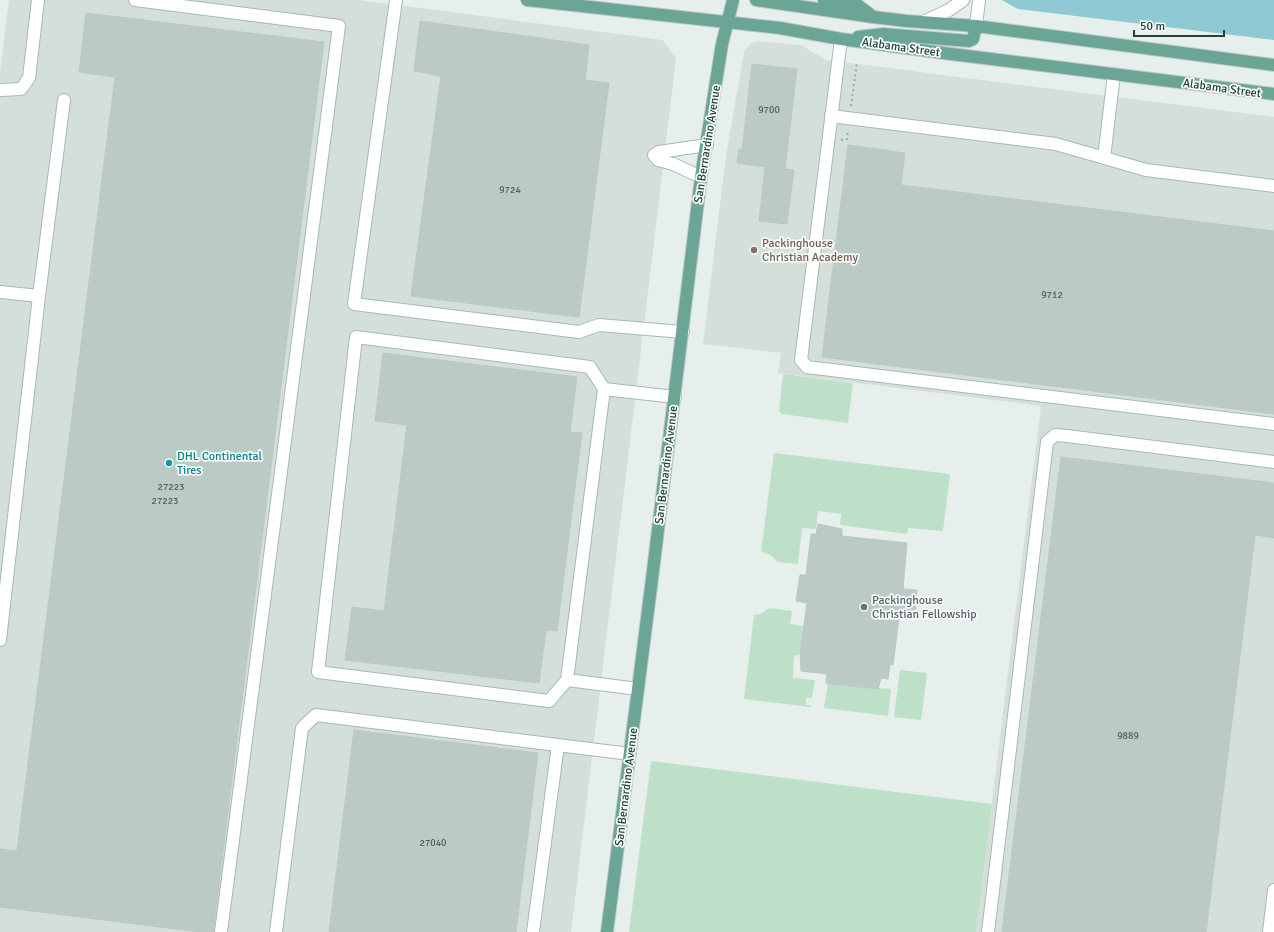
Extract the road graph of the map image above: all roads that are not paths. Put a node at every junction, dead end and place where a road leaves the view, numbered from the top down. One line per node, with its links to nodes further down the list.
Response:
1 (38, 0): 17 (lane)
2 (135, 0): 38 (lane)
3 (396, 0): 27 (lane)
4 (527, 0): 12 (main road, Alabama Street)
5 (733, 0): 12 (main road, San Bernardino Avenue)
6 (756, 0): 10 (main road)
7 (824, 0): 10 (main road)
8 (963, 0): 11 (lane)
9 (979, 0): 13 (lane)
10 (873, 17): 11 (main road)
11 (923, 22): 13 (main road)
12 (727, 23): 14 (main road, Alabama Street); 21 (main road, San Bernardino Avenue)
13 (976, 26): 14 (main road); 15 (main road)
14 (841, 39): 16 (main road, Alabama Street); 20 (lane)
15 (1274, 65)
16 (1114, 74): 18 (main road, Alabama Street); 22 (lane)
17 (0, 90)
18 (1274, 94)
19 (64, 100): 26 (lane)
20 (831, 116): 22 (lane); 30 (lane)
21 (706, 145): 23 (main road, San Bernardino Avenue); 23 (lane)
22 (1104, 158): 24 (lane)
23 (701, 177): 27 (main road, San Bernardino Avenue)
24 (1274, 186)
25 (0, 292): 26 (lane)
26 (39, 296): 32 (lane)
27 (683, 332): 29 (main road, San Bernardino Avenue)
28 (604, 389): 29 (lane); 33 (lane); 33 (lane)
29 (675, 397): 34 (main road, San Bernardino Avenue)
30 (1274, 424)
31 (1274, 462): 42 (lane)
32 (0, 640)
33 (567, 680): 34 (lane)
34 (638, 688): 36 (main road, San Bernardino Avenue)
35 (558, 745): 36 (lane); 39 (lane); 40 (lane)
36 (630, 754): 41 (main road, San Bernardino Avenue)
37 (1274, 890): 43 (lane)
38 (222, 932)
39 (276, 932)
40 (533, 932)
41 (607, 932)
42 (988, 932)
43 (1269, 932)

